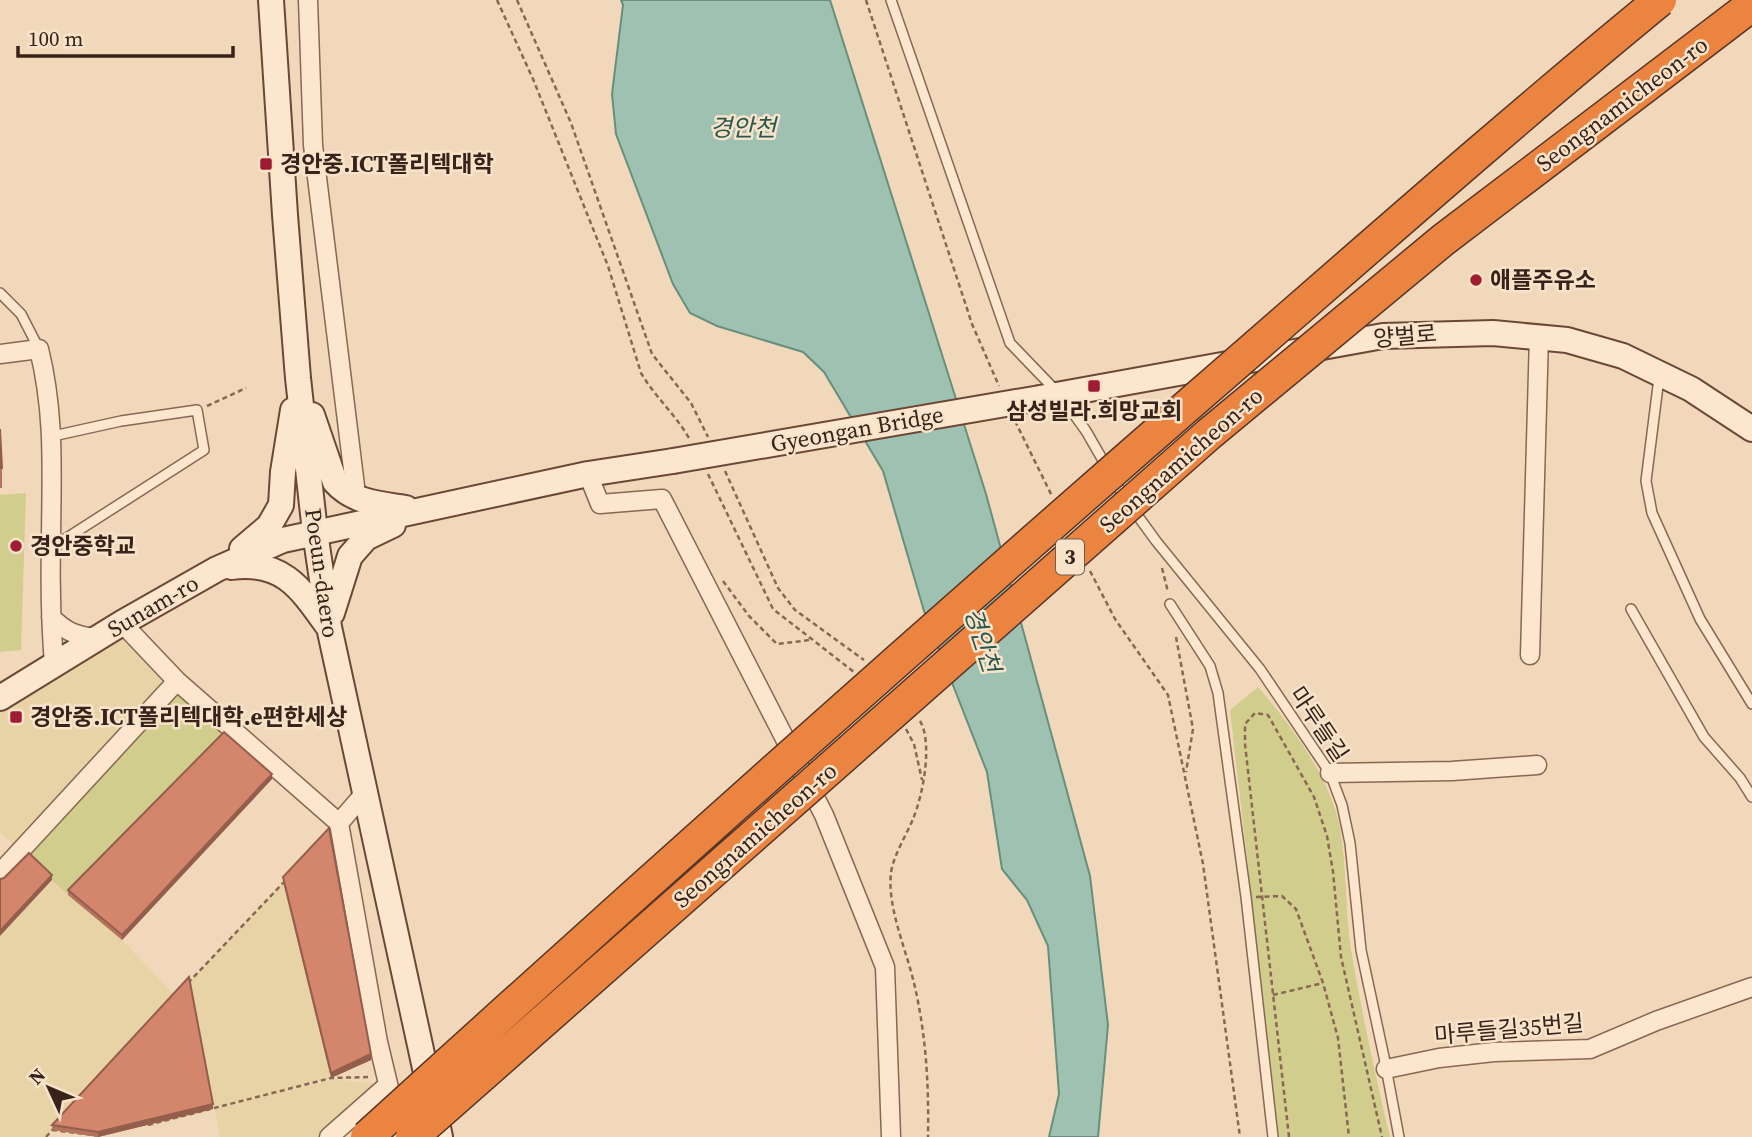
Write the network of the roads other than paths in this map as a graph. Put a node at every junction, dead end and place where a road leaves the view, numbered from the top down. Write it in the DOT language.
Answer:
graph roads {
  1 [pos="271,0"];
  2 [pos="308,0"];
  3 [pos="891,0"];
  4 [pos="1660,0"];
  5 [pos="1752,5"];
  6 [pos="0,293"];
  7 [pos="1539,336"];
  8 [pos="39,349"];
  9 [pos="0,354"];
  10 [pos="1660,373"];
  11 [pos="298,378"];
  12 [pos="1050,396"];
  13 [pos="1752,429"];
  14 [pos="52,436"];
  15 [pos="588,474"];
  16 [pos="350,495"];
  17 [pos="424,511"];
  18 [pos="315,532"];
  19 [pos="51,548"];
  20 [pos="216,569"];
  21 [pos="1170,604"];
  22 [pos="1631,609"];
  23 [pos="51,617"];
  24 [pos="122,623"];
  25 [pos="329,627"];
  26 [pos="97,638"];
  27 [pos="1530,655"];
  28 [pos="54,665"];
  29 [pos="177,681"];
  30 [pos="7,691"];
  31 [pos="1752,704"];
  32 [pos="1537,765"];
  33 [pos="1330,773"];
  34 [pos="365,793"];
  35 [pos="1752,797"];
  36 [pos="339,823"];
  37 [pos="0,873"];
  38 [pos="1752,987"];
  39 [pos="1386,1069"];
  40 [pos="388,1085"];
  41 [pos="329,1137"];
  42 [pos="368,1137"];
  43 [pos="400,1137"];
  44 [pos="412,1137"];
  45 [pos="440,1137"];
  46 [pos="891,1137"];
  47 [pos="1273,1137"];
  48 [pos="1399,1137"];
  1 -- 11 [label="street, Poeun-daero"];
  2 -- 16 [label="street"];
  3 -- 12 [label="lane, 마루들길"];
  4 -- 42 [label="highway, Seongnamicheon-ro / 3, bridge"];
  5 -- 44 [label="highway, Seongnamicheon-ro / 3, bridge"];
  6 -- 8 [label="lane"];
  7 -- 10 [label="street, 양벌로"];
  7 -- 12 [label="street, 양벌로"];
  7 -- 27 [label="street"];
  8 -- 9 [label="street"];
  8 -- 14 [label="street"];
  10 -- 13 [label="street, 양벌로"];
  10 -- 31 [label="lane"];
  11 -- 16 [label="street"];
  11 -- 18 [label="street, Poeun-daero"];
  11 -- 20 [label="street"];
  12 -- 15 [label="street, Gyeongan Bridge, bridge"];
  12 -- 33 [label="lane, 마루들길"];
  14 -- 19 [label="street"];
  14 -- 19 [label="lane"];
  15 -- 17 [label="street, Gyeongan Bridge"];
  15 -- 46 [label="street"];
  16 -- 17 [label="street"];
  17 -- 18 [label="street, Sunam-ro"];
  17 -- 25 [label="street"];
  18 -- 20 [label="street, Sunam-ro"];
  18 -- 25 [label="street, Poeun-daero"];
  19 -- 23 [label="street"];
  20 -- 24 [label="street, Sunam-ro"];
  20 -- 25 [label="street"];
  21 -- 47 [label="lane"];
  22 -- 35 [label="lane"];
  23 -- 26 [label="street"];
  23 -- 28 [label="street"];
  24 -- 26 [label="street, Sunam-ro"];
  24 -- 29 [label="street"];
  25 -- 34 [label="street, Poeun-daero"];
  26 -- 28 [label="street, Sunam-ro"];
  28 -- 30 [label="street, Sunam-ro"];
  29 -- 36 [label="street"];
  29 -- 37 [label="street"];
  32 -- 33 [label="street"];
  33 -- 39 [label="lane, 마루들길"];
  34 -- 36 [label="street"];
  34 -- 45 [label="street, Poeun-daero"];
  36 -- 40 [label="street"];
  38 -- 39 [label="street, 마루들길35번길"];
  39 -- 48 [label="lane, 마루들길"];
  40 -- 41 [label="street"];
  40 -- 43 [label="street"];
}
